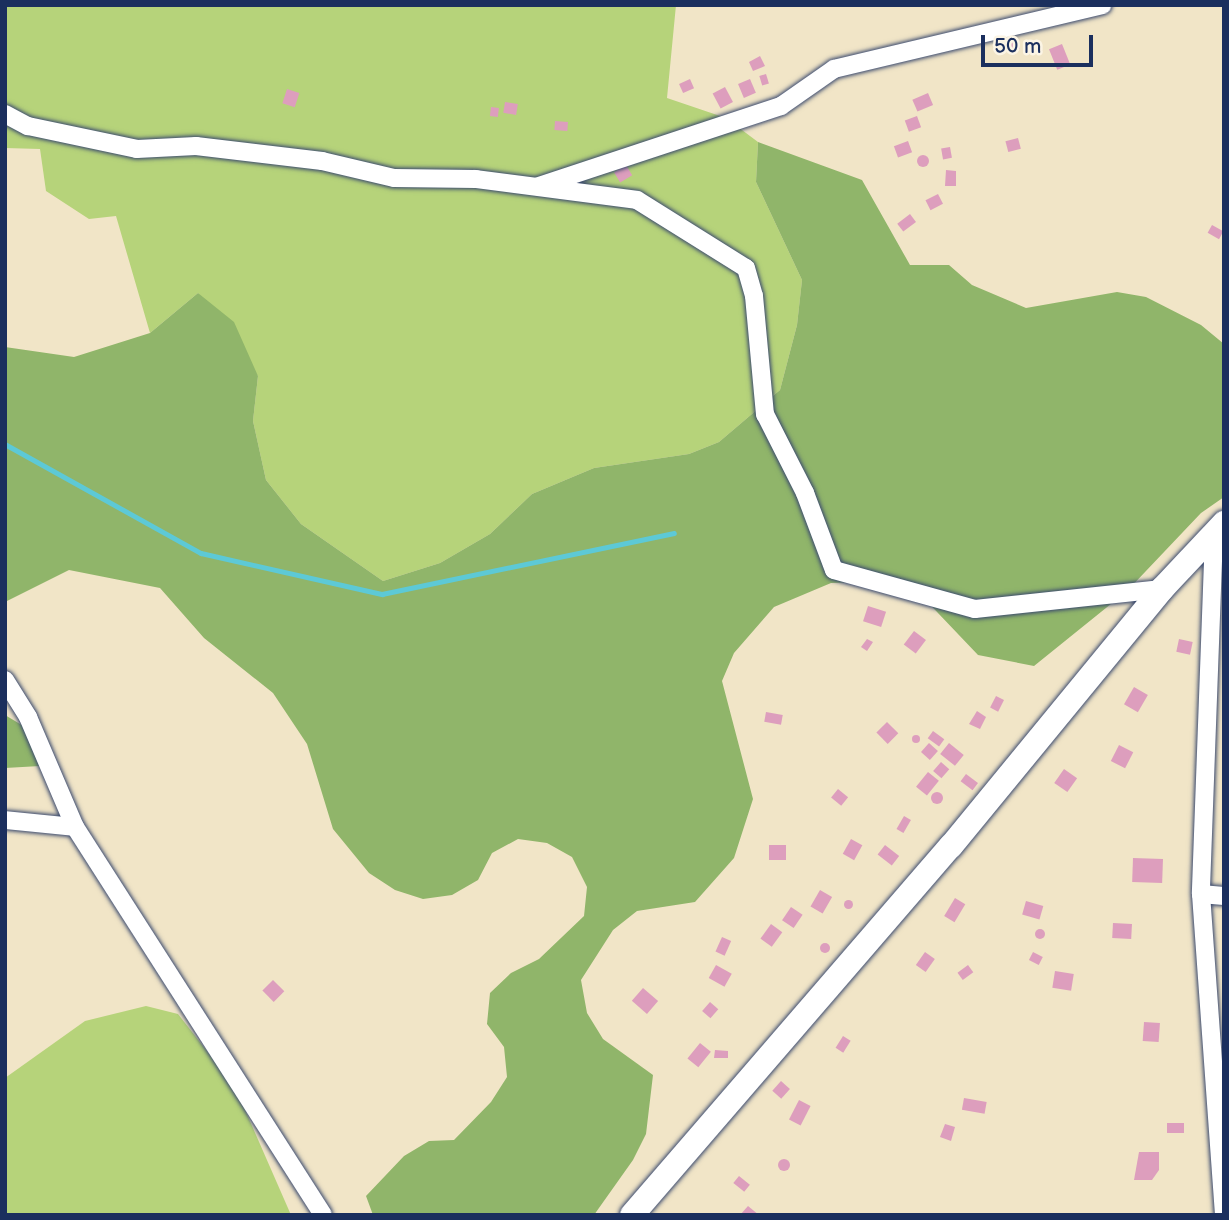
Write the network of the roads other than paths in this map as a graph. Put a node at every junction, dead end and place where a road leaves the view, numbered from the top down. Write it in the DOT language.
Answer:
graph roads {
  1 [pos="1102,5"];
  2 [pos="5,114"];
  3 [pos="535,187"];
  4 [pos="1219,528"];
  5 [pos="1162,589"];
  6 [pos="5,680"];
  7 [pos="5,820"];
  8 [pos="75,827"];
  9 [pos="1201,894"];
  10 [pos="1224,896"];
  11 [pos="323,1215"];
  12 [pos="632,1215"];
  13 [pos="1224,1215"];
  1 -- 3 [label="street"];
  2 -- 3 [label="street"];
  3 -- 5 [label="street"];
  4 -- 5 [label="street"];
  4 -- 9 [label="street"];
  5 -- 12 [label="street"];
  6 -- 8 [label="street"];
  7 -- 8 [label="street"];
  8 -- 11 [label="street"];
  9 -- 10 [label="street"];
  9 -- 13 [label="street"];
}
